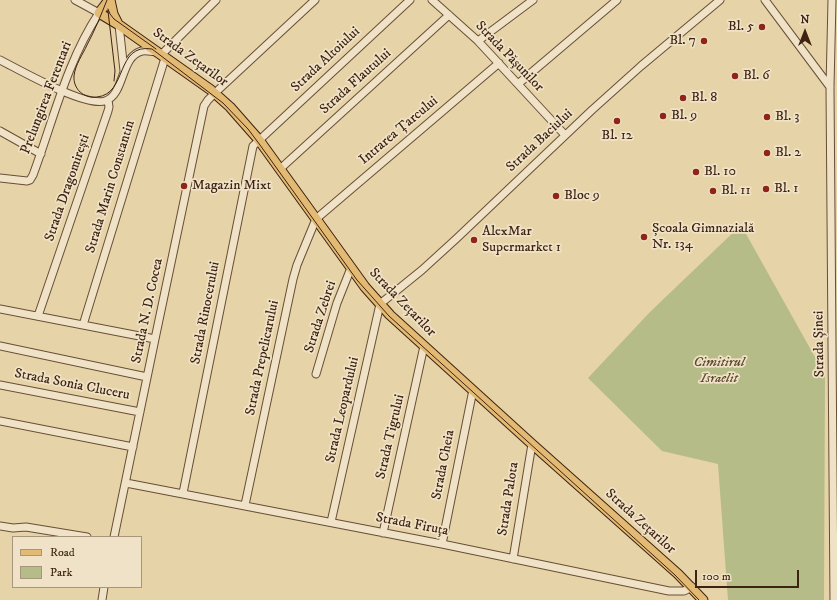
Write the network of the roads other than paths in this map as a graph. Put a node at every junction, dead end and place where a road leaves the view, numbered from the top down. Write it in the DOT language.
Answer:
graph roads {
  1 [pos="75,0"];
  2 [pos="109,0"];
  3 [pos="216,0"];
  4 [pos="315,0"];
  5 [pos="410,0"];
  6 [pos="432,0"];
  7 [pos="533,0"];
  8 [pos="617,0"];
  9 [pos="720,0"];
  10 [pos="765,0"];
  11 [pos="832,0"];
  12 [pos="99,13"];
  13 [pos="449,15"];
  14 [pos="119,25"];
  15 [pos="478,41"];
  16 [pos="162,55"];
  17 [pos="0,60"];
  18 [pos="499,64"];
  19 [pos="124,71"];
  20 [pos="518,84"];
  21 [pos="830,87"];
  22 [pos="62,91"];
  23 [pos="215,93"];
  24 [pos="108,100"];
  25 [pos="0,131"];
  26 [pos="564,135"];
  27 [pos="259,140"];
  28 [pos="41,154"];
  29 [pos="280,169"];
  30 [pos="0,178"];
  31 [pos="316,219"];
  32 [pos="351,268"];
  33 [pos="380,304"];
  34 [pos="0,308"];
  35 [pos="38,316"];
  36 [pos="83,325"];
  37 [pos="155,339"];
  38 [pos="0,346"];
  39 [pos="424,346"];
  40 [pos="316,374"];
  41 [pos="147,377"];
  42 [pos="0,385"];
  43 [pos="473,390"];
  44 [pos="140,412"];
  45 [pos="0,421"];
  46 [pos="532,444"];
  47 [pos="133,447"];
  48 [pos="126,483"];
  49 [pos="183,493"];
  50 [pos="244,505"];
  51 [pos="331,522"];
  52 [pos="0,526"];
  53 [pos="383,533"];
  54 [pos="81,536"];
  55 [pos="114,536"];
  56 [pos="442,544"];
  57 [pos="512,559"];
  58 [pos="692,587"];
  59 [pos="104,588"];
  60 [pos="102,600"];
  61 [pos="703,600"];
  62 [pos="834,600"];
  1 -- 12 [label="street"];
  2 -- 12 [label="main road, Prelungirea Ferentari"];
  2 -- 14 [label="main road, Prelungirea Ferentari"];
  3 -- 16 [label="street, Strada Marin Constantin"];
  4 -- 23 [label="street, Strada N. D. Cocea"];
  5 -- 27 [label="street, Strada Altoiului"];
  6 -- 13 [label="street, Strada Pășunilor"];
  7 -- 15 [label="street"];
  8 -- 20 [label="street"];
  9 -- 26 [label="street, Strada Baciului"];
  10 -- 21 [label="street"];
  11 -- 21 [label="street, Strada Șinei"];
  12 -- 14 [label="main road, Strada Zețarilor"];
  12 -- 22 [label="street, Prelungirea Ferentari"];
  13 -- 15 [label="street, Strada Pășunilor"];
  13 -- 29 [label="street, Strada Flautului"];
  14 -- 16 [label="main road, Strada Zețarilor"];
  14 -- 19 [label="street, Strada Dragomirești"];
  15 -- 18 [label="street, Strada Pășunilor"];
  16 -- 19 [label="street, Strada Dragomirești"];
  16 -- 23 [label="main road, Strada Zețarilor"];
  16 -- 36 [label="street, Strada Marin Constantin"];
  17 -- 22 [label="street"];
  18 -- 20 [label="street, Strada Pășunilor"];
  18 -- 31 [label="street, Intrarea Țarcului"];
  19 -- 24 [label="street, Strada Dragomirești"];
  20 -- 26 [label="street, Strada Pășunilor"];
  21 -- 62 [label="street, Strada Șinei"];
  22 -- 24 [label="street"];
  22 -- 28 [label="street, Prelungirea Ferentari"];
  23 -- 27 [label="main road, Strada Zețarilor"];
  23 -- 37 [label="street, Strada N. D. Cocea"];
  24 -- 35 [label="street, Strada Dragomirești"];
  25 -- 28 [label="street"];
  26 -- 33 [label="street, Strada Baciului"];
  27 -- 29 [label="main road, Strada Zețarilor"];
  27 -- 49 [label="street, Strada Rinocerului"];
  28 -- 30 [label="street, Prelungirea Ferentari"];
  29 -- 31 [label="main road, Strada Zețarilor"];
  31 -- 32 [label="main road, Strada Zețarilor"];
  31 -- 50 [label="street, Strada Prepelicarului"];
  32 -- 33 [label="main road, Strada Zețarilor"];
  32 -- 40 [label="street, Strada Zebrei"];
  33 -- 39 [label="main road, Strada Zețarilor"];
  33 -- 51 [label="street, Strada Leopardului"];
  34 -- 35 [label="street"];
  35 -- 36 [label="street"];
  36 -- 37 [label="street"];
  37 -- 41 [label="street, Strada N. D. Cocea"];
  38 -- 41 [label="street"];
  39 -- 43 [label="main road, Strada Zețarilor"];
  39 -- 53 [label="street, Strada Tigrului"];
  41 -- 44 [label="street, Strada N. D. Cocea"];
  42 -- 44 [label="street, Strada Sonia Cluceru"];
  43 -- 46 [label="main road, Strada Zețarilor"];
  43 -- 56 [label="street, Strada Cheia"];
  44 -- 47 [label="street, Strada N. D. Cocea"];
  45 -- 47 [label="street"];
  46 -- 57 [label="street, Strada Palota"];
  46 -- 58 [label="main road, Strada Zețarilor"];
  47 -- 48 [label="street, Strada N. D. Cocea"];
  48 -- 49 [label="street, Strada Firuța"];
  48 -- 55 [label="street, Strada N. D. Cocea"];
  49 -- 50 [label="street, Strada Firuța"];
  50 -- 51 [label="street, Strada Firuța"];
  51 -- 53 [label="street, Strada Firuța"];
  52 -- 54 [label="street"];
  53 -- 56 [label="street, Strada Firuța"];
  56 -- 57 [label="street, Strada Firuța"];
  57 -- 58 [label="street, Strada Firuța"];
  58 -- 61 [label="main road, Strada Zețarilor"];
  59 -- 60 [label="street"];
}
